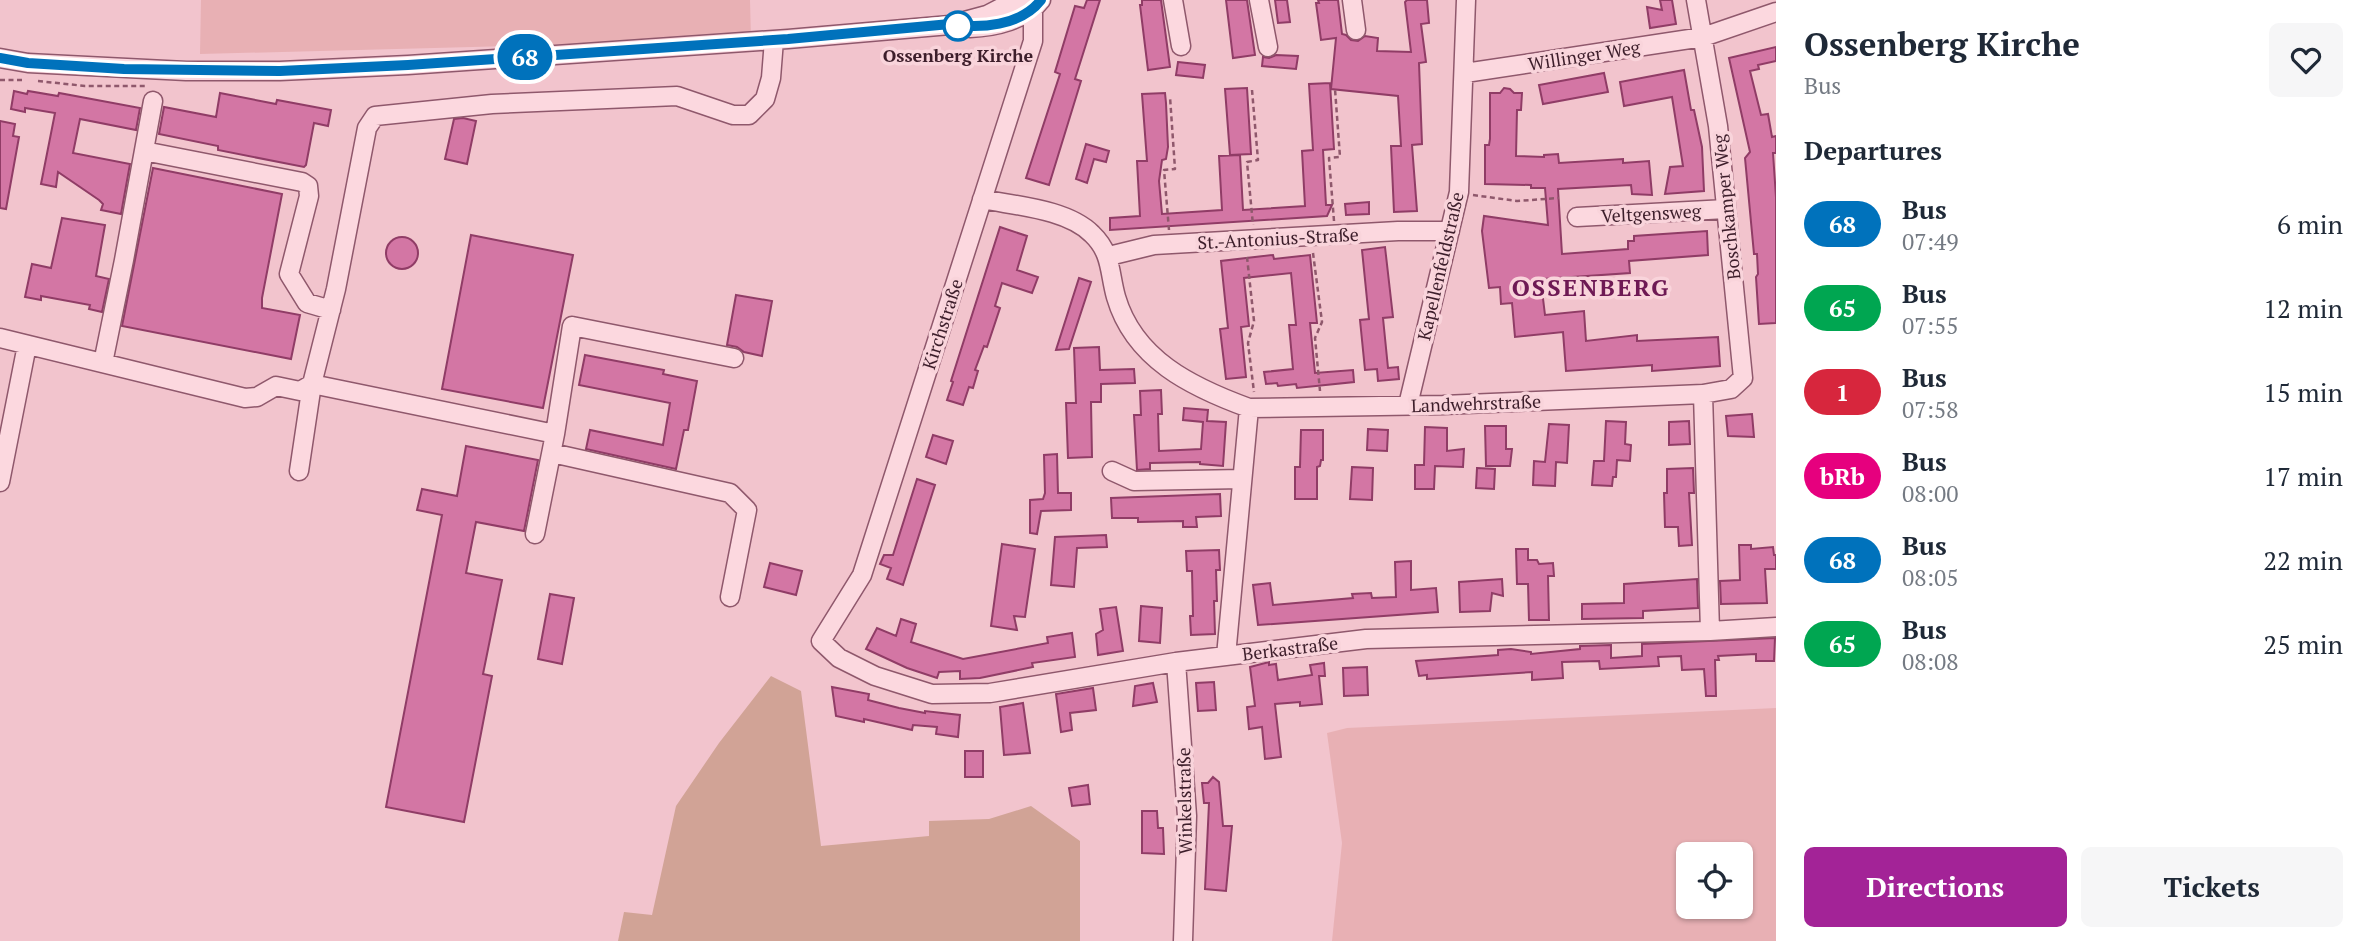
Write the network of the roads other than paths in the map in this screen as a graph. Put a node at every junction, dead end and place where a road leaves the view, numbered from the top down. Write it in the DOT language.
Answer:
graph roads {
  1 [pos="1016,0"];
  2 [pos="1173,0"];
  3 [pos="1259,0"];
  4 [pos="1352,0"];
  5 [pos="1466,0"];
  6 [pos="1696,0"];
  7 [pos="1033,3"];
  8 [pos="1776,12"];
  9 [pos="950,24"];
  10 [pos="1356,30"];
  11 [pos="1703,37"];
  12 [pos="775,40"];
  13 [pos="1181,46"];
  14 [pos="1268,47"];
  15 [pos="0,58"];
  16 [pos="1465,73"];
  17 [pos="153,101"];
  18 [pos="144,151"];
  19 [pos="982,199"];
  20 [pos="1726,209"];
  21 [pos="1577,217"];
  22 [pos="1450,231"];
  23 [pos="1109,256"];
  24 [pos="331,310"];
  25 [pos="0,338"];
  26 [pos="27,345"];
  27 [pos="734,358"];
  28 [pos="103,363"];
  29 [pos="1743,378"];
  30 [pos="312,384"];
  31 [pos="1703,394"];
  32 [pos="1408,405"];
  33 [pos="1252,408"];
  34 [pos="555,434"];
  35 [pos="552,453"];
  36 [pos="299,471"];
  37 [pos="1112,471"];
  38 [pos="1242,479"];
  39 [pos="0,482"];
  40 [pos="535,534"];
  41 [pos="730,597"];
  42 [pos="1776,627"];
  43 [pos="1710,631"];
  44 [pos="821,641"];
  45 [pos="1226,656"];
  46 [pos="1176,662"];
  47 [pos="1183,941"];
  1 -- 9 [label="street"];
  2 -- 13 [label="street"];
  3 -- 14 [label="street"];
  4 -- 10 [label="street"];
  5 -- 16 [label="street, Kapellenfeldstraße"];
  6 -- 11 [label="street"];
  7 -- 9 [label="street"];
  7 -- 19 [label="street, Kirchstraße"];
  8 -- 11 [label="street, Willinger Weg"];
  9 -- 12 [label="street"];
  11 -- 16 [label="street, Willinger Weg"];
  11 -- 20 [label="street, Boschkamper Weg"];
  12 -- 15 [label="street"];
  12 -- 24 [label="street"];
  16 -- 22 [label="street, Kapellenfeldstraße"];
  17 -- 18 [label="street"];
  18 -- 24 [label="street"];
  18 -- 28 [label="street"];
  19 -- 23 [label="street"];
  19 -- 44 [label="street, Kirchstraße"];
  20 -- 21 [label="street, Veltgensweg"];
  20 -- 29 [label="street, Boschkamper Weg"];
  22 -- 23 [label="street, St.-Antonius-Straße"];
  22 -- 32 [label="street, Kapellenfeldstraße"];
  23 -- 33 [label="street, Landwehrstraße"];
  24 -- 30 [label="street"];
  25 -- 26 [label="street"];
  26 -- 28 [label="street"];
  26 -- 39 [label="street"];
  27 -- 34 [label="street"];
  28 -- 30 [label="street"];
  29 -- 31 [label="street, Landwehrstraße"];
  30 -- 34 [label="street"];
  30 -- 36 [label="street"];
  31 -- 32 [label="street, Landwehrstraße"];
  31 -- 43 [label="street"];
  32 -- 33 [label="street, Landwehrstraße"];
  33 -- 38 [label="street"];
  34 -- 35 [label="street"];
  35 -- 40 [label="street"];
  35 -- 41 [label="street"];
  37 -- 38 [label="street"];
  38 -- 45 [label="street"];
  42 -- 43 [label="street, Berkastraße"];
  43 -- 45 [label="street, Berkastraße"];
  44 -- 46 [label="street, Berkastraße"];
  45 -- 46 [label="street, Berkastraße"];
  46 -- 47 [label="street, Winkelstraße"];
}
